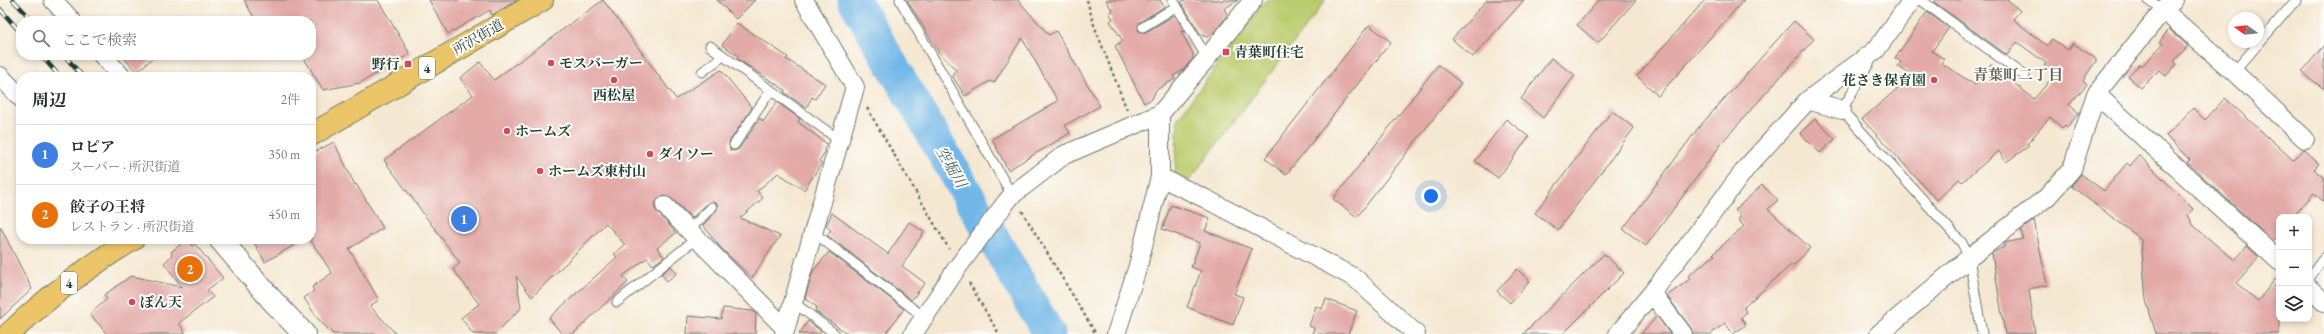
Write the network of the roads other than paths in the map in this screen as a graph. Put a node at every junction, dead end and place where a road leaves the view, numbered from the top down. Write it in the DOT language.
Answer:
graph roads {
  1 [pos="54,0"];
  2 [pos="542,0"];
  3 [pos="804,0"];
  4 [pos="900,0"];
  5 [pos="1252,0"];
  6 [pos="1912,0"];
  7 [pos="1921,0"];
  8 [pos="2296,0"];
  9 [pos="1175,3"];
  10 [pos="2162,4"];
  11 [pos="68,16"];
  12 [pos="1143,27"];
  13 [pos="710,46"];
  14 [pos="1876,50"];
  15 [pos="723,56"];
  16 [pos="1207,58"];
  17 [pos="107,60"];
  18 [pos="117,72"];
  19 [pos="702,72"];
  20 [pos="2234,72"];
  21 [pos="0,76"];
  22 [pos="2025,76"];
  23 [pos="771,90"];
  24 [pos="16,93"];
  25 [pos="2096,94"];
  26 [pos="1808,100"];
  27 [pos="1842,110"];
  28 [pos="1160,114"];
  29 [pos="316,132"];
  30 [pos="2305,139"];
  31 [pos="839,140"];
  32 [pos="734,145"];
  33 [pos="1160,177"];
  34 [pos="1008,200"];
  35 [pos="665,206"];
  36 [pos="712,207"];
  37 [pos="813,232"];
  38 [pos="692,235"];
  39 [pos="126,244"];
  40 [pos="224,244"];
  41 [pos="1970,258"];
  42 [pos="2276,258"];
  43 [pos="2324,258"];
  44 [pos="2312,274"];
  45 [pos="2312,291"];
  46 [pos="1652,293"];
  47 [pos="792,301"];
  48 [pos="617,302"];
  49 [pos="2324,302"];
  50 [pos="924,317"];
  51 [pos="784,331"];
  52 [pos="15,332"];
  53 [pos="304,334"];
  54 [pos="835,334"];
  55 [pos="913,334"];
  56 [pos="1116,334"];
  57 [pos="1416,334"];
  58 [pos="1618,334"];
  59 [pos="1683,334"];
  60 [pos="1879,334"];
  61 [pos="1982,334"];
  1 -- 11 [label="street"];
  2 -- 29 [label="main road, 所沢街道 / 4"];
  3 -- 31 [label="street"];
  4 -- 34 [label="lane"];
  5 -- 16 [label="street"];
  6 -- 14 [label="street"];
  7 -- 22 [label="lane"];
  8 -- 20 [label="lane"];
  9 -- 12 [label="lane"];
  9 -- 16 [label="lane"];
  10 -- 20 [label="street"];
  10 -- 25 [label="street"];
  13 -- 15 [label="lane"];
  14 -- 26 [label="street"];
  14 -- 27 [label="lane"];
  15 -- 19 [label="lane"];
  15 -- 23 [label="lane"];
  16 -- 28 [label="street"];
  17 -- 18 [label="street"];
  20 -- 30 [label="street"];
  21 -- 24 [label="street"];
  23 -- 31 [label="lane"];
  23 -- 32 [label="lane"];
  25 -- 41 [label="street"];
  25 -- 42 [label="street"];
  26 -- 27 [label="street"];
  26 -- 46 [label="street"];
  27 -- 41 [label="lane"];
  28 -- 33 [label="street"];
  28 -- 34 [label="street"];
  31 -- 37 [label="street"];
  33 -- 56 [label="street"];
  33 -- 57 [label="street"];
  34 -- 50 [label="street, bridge"];
  35 -- 38 [label="street"];
  36 -- 38 [label="lane"];
  37 -- 47 [label="street"];
  37 -- 50 [label="lane"];
  38 -- 48 [label="lane"];
  38 -- 51 [label="street"];
  39 -- 52 [label="main road, 4"];
  40 -- 53 [label="street"];
  41 -- 60 [label="street"];
  41 -- 61 [label="lane"];
  43 -- 44 [label="lane"];
  45 -- 49 [label="street"];
  46 -- 58 [label="street"];
  46 -- 59 [label="street"];
  47 -- 51 [label="street"];
  47 -- 54 [label="lane"];
  50 -- 55 [label="street"];
}
